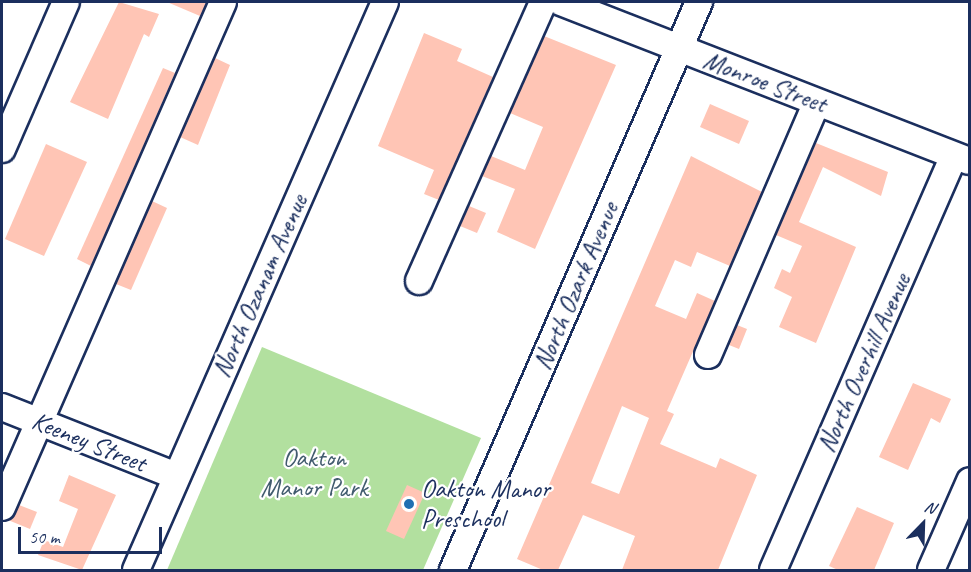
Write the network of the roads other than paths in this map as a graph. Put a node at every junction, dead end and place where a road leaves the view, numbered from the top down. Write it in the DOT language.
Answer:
graph roads {
  1 [pos="66,2"];
  2 [pos="223,2"];
  3 [pos="385,2"];
  4 [pos="543,2"];
  5 [pos="561,2"];
  6 [pos="699,2"];
  7 [pos="678,48"];
  8 [pos="817,102"];
  9 [pos="2,149"];
  10 [pos="962,159"];
  11 [pos="419,280"];
  12 [pos="708,355"];
  13 [pos="2,407"];
  14 [pos="39,422"];
  15 [pos="176,476"];
  16 [pos="969,481"];
  17 [pos="2,507"];
  18 [pos="136,570"];
  19 [pos="453,570"];
  20 [pos="773,570"];
  21 [pos="931,570"];
  1 -- 9 [label="street"];
  2 -- 14 [label="street"];
  3 -- 15 [label="street, North Ozanam Avenue"];
  4 -- 11 [label="street"];
  5 -- 7 [label="street, Monroe Street"];
  6 -- 7 [label="street, North Ozark Avenue"];
  7 -- 8 [label="street, Monroe Street"];
  7 -- 19 [label="street, North Ozark Avenue"];
  8 -- 10 [label="street, Monroe Street"];
  8 -- 12 [label="street"];
  10 -- 20 [label="street, North Overhill Avenue"];
  13 -- 14 [label="street, Keeney Street"];
  14 -- 15 [label="street, Keeney Street"];
  14 -- 17 [label="street"];
  15 -- 18 [label="street, North Ozanam Avenue"];
  16 -- 21 [label="street"];
}
